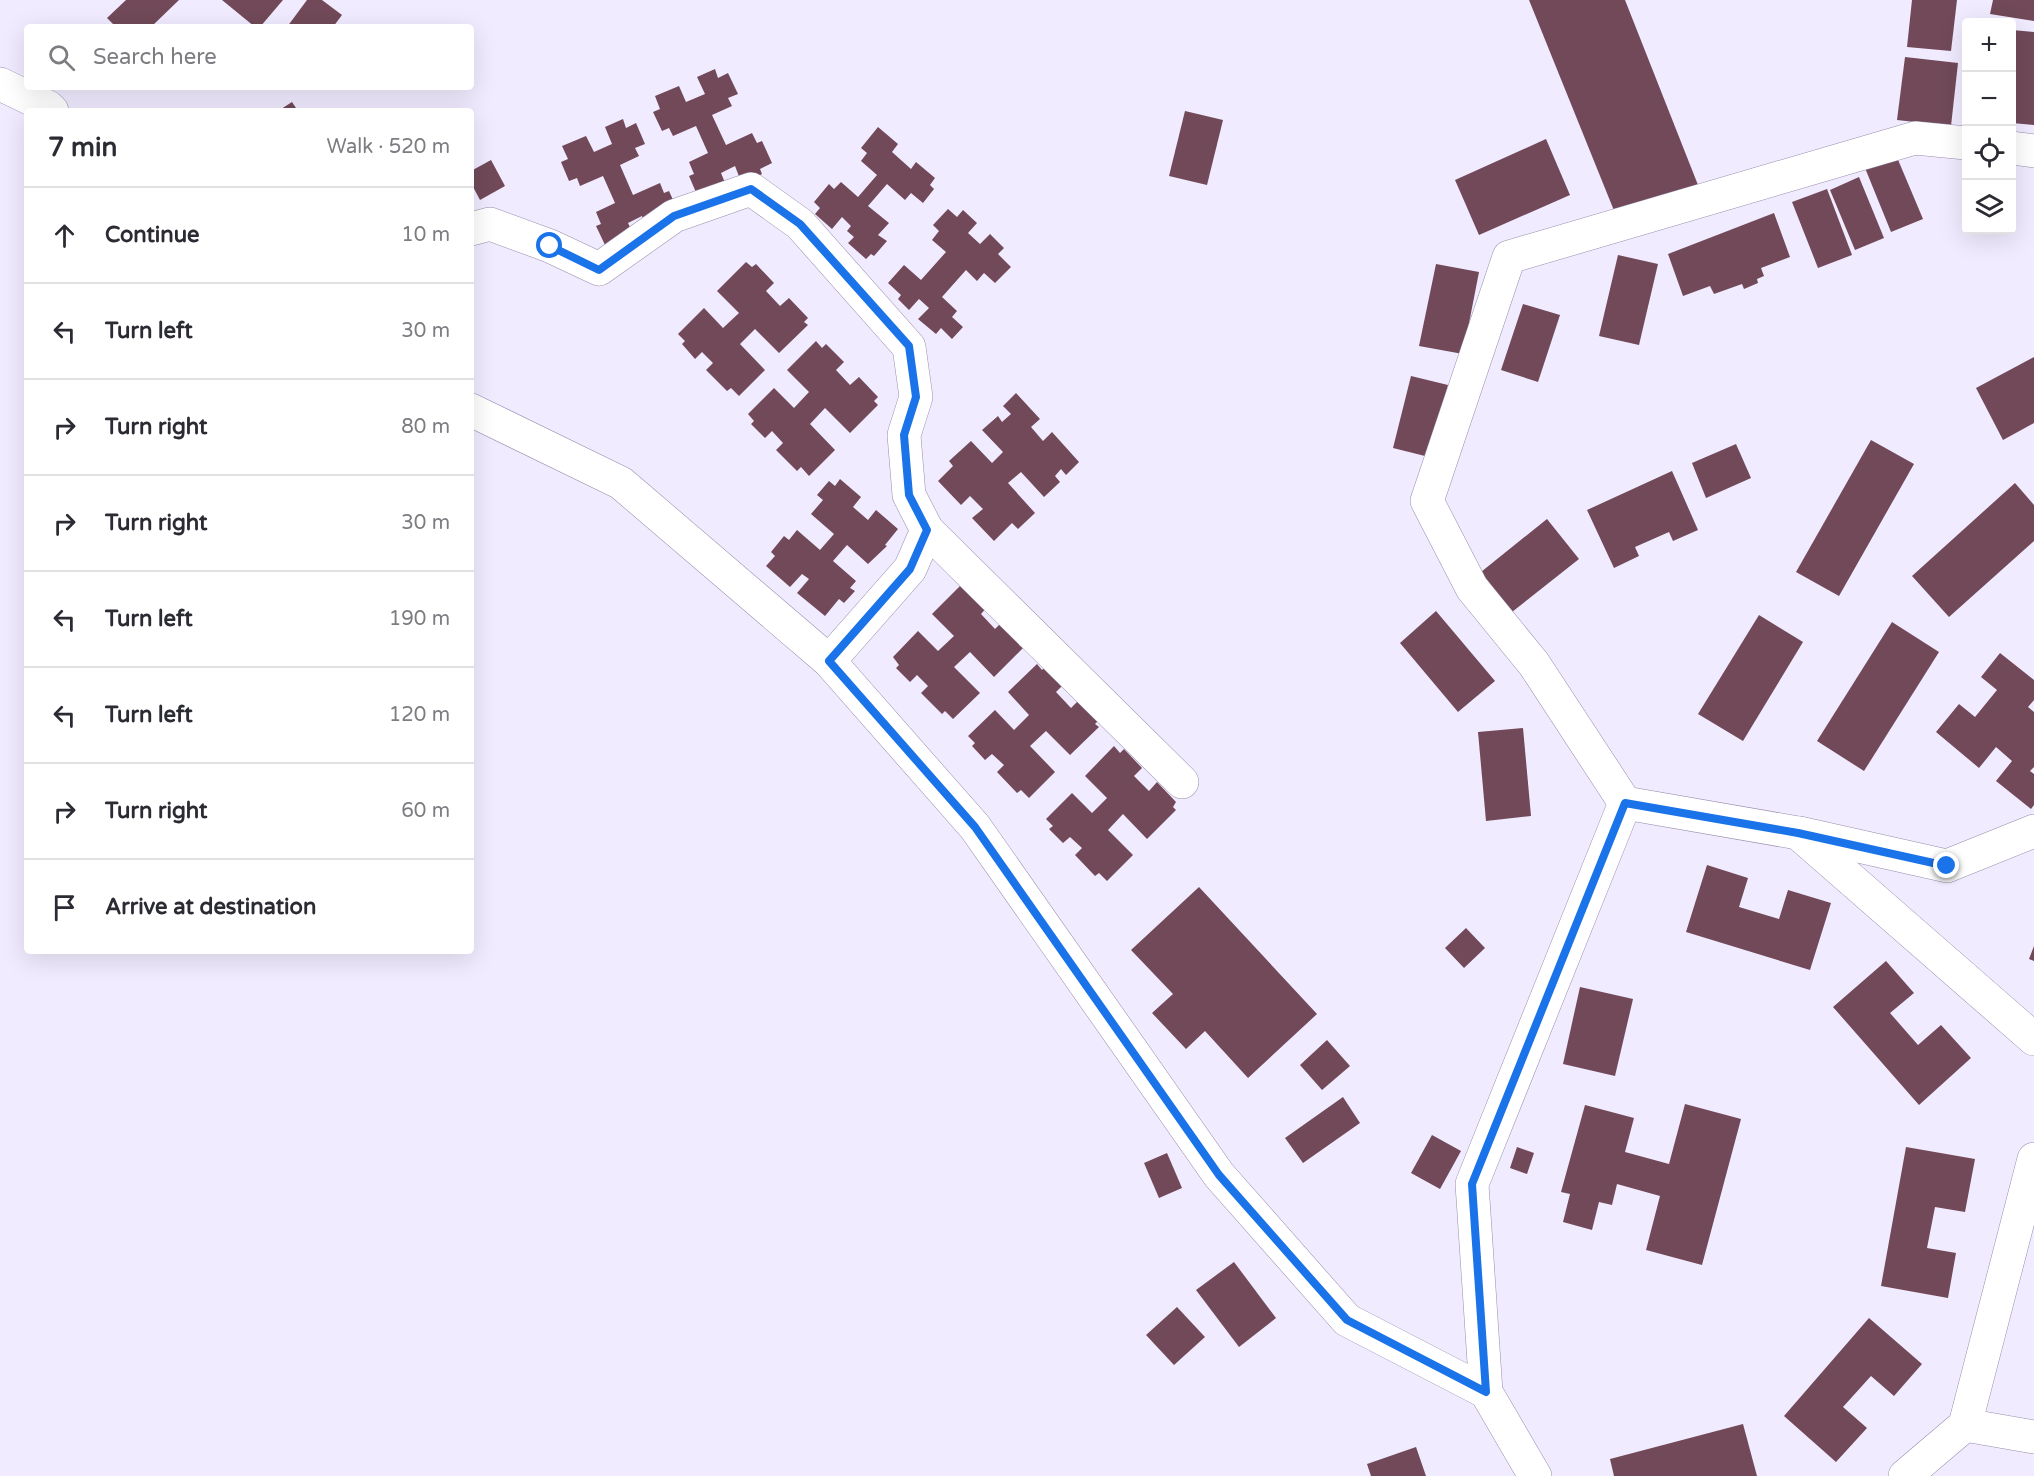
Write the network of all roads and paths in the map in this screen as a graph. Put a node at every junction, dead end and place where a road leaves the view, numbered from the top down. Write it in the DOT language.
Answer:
graph roads {
  1 [pos="0,84"];
  2 [pos="49,108"];
  3 [pos="1962,143"];
  4 [pos="2016,149"];
  5 [pos="2034,151"];
  6 [pos="474,227"];
  7 [pos="474,411"];
  8 [pos="927,530"];
  9 [pos="829,661"];
  10 [pos="1182,782"];
  11 [pos="1625,803"];
  12 [pos="2034,831"];
  13 [pos="1798,833"];
  14 [pos="2034,1039"];
  15 [pos="2034,1160"];
  16 [pos="1486,1392"];
  17 [pos="1965,1425"];
  18 [pos="2034,1437"];
  19 [pos="1535,1476"];
  20 [pos="1905,1476"];
  1 -- 2 [label="street"];
  3 -- 11 [label="street"];
  4 -- 5 [label="street"];
  6 -- 8 [label="street"];
  7 -- 9 [label="street"];
  8 -- 9 [label="street"];
  8 -- 10 [label="street"];
  9 -- 16 [label="street"];
  11 -- 13 [label="street"];
  11 -- 16 [label="street"];
  12 -- 13 [label="street"];
  13 -- 14 [label="street"];
  15 -- 17 [label="street"];
  16 -- 19 [label="street"];
  17 -- 18 [label="street"];
  17 -- 20 [label="street"];
}
